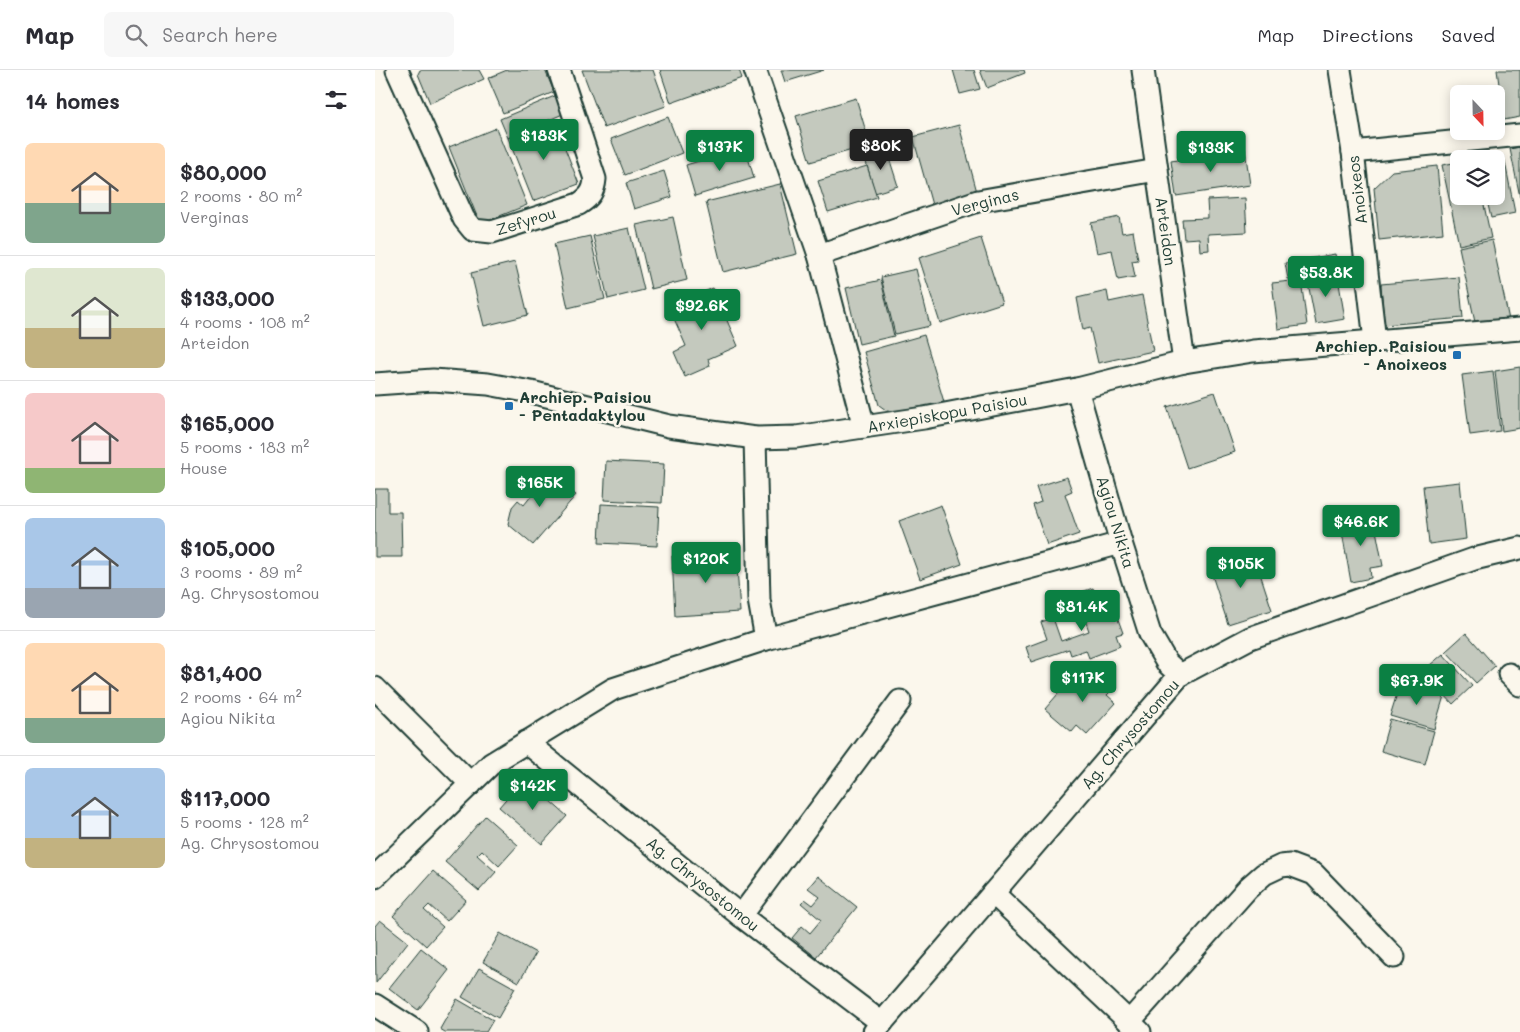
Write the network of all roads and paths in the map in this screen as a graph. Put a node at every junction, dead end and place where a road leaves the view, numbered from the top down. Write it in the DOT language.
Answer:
graph roads {
  1 [pos="397,70"];
  2 [pos="559,70"];
  3 [pos="755,70"];
  4 [pos="1143,70"];
  5 [pos="1340,70"];
  6 [pos="1520,135"];
  7 [pos="1353,152"];
  8 [pos="1157,170"];
  9 [pos="819,255"];
  10 [pos="1520,329"];
  11 [pos="1375,341"];
  12 [pos="1184,362"];
  13 [pos="375,384"];
  14 [pos="1077,390"];
  15 [pos="864,428"];
  16 [pos="755,438"];
  17 [pos="1121,543"];
  18 [pos="1520,548"];
  19 [pos="766,639"];
  20 [pos="1180,675"];
  21 [pos="375,688"];
  22 [pos="900,701"];
  23 [pos="526,742"];
  24 [pos="471,784"];
  25 [pos="375,877"];
  26 [pos="993,893"];
  27 [pos="741,916"];
  28 [pos="1394,957"];
  29 [pos="375,1005"];
  30 [pos="878,1027"];
  31 [pos="1135,1027"];
  32 [pos="417,1032"];
  1 -- 2 [label="street, Zefyrou"];
  3 -- 9 [label="street"];
  4 -- 8 [label="street, Arteidon"];
  5 -- 7 [label="street, Anoixeos"];
  6 -- 7 [label="street"];
  7 -- 11 [label="street, Anoixeos"];
  8 -- 9 [label="street, Verginas"];
  8 -- 12 [label="street, Arteidon"];
  9 -- 15 [label="street"];
  10 -- 11 [label="street, Arxiepiskopu Paisiou"];
  11 -- 12 [label="street, Arxiepiskopu Paisiou"];
  12 -- 14 [label="street, Arxiepiskopu Paisiou"];
  13 -- 16 [label="street, Arxiepiskopu Paisiou"];
  14 -- 15 [label="street, Arxiepiskopu Paisiou"];
  14 -- 17 [label="street, Agiou Nikita"];
  15 -- 16 [label="street, Arxiepiskopu Paisiou"];
  16 -- 19 [label="street"];
  17 -- 19 [label="street"];
  17 -- 20 [label="street, Agiou Nikita"];
  18 -- 20 [label="street, Ag. Chrysostomou"];
  19 -- 23 [label="street"];
  20 -- 26 [label="street, Ag. Chrysostomou"];
  21 -- 24 [label="street"];
  22 -- 27 [label="street"];
  23 -- 24 [label="street"];
  23 -- 27 [label="street, Ag. Chrysostomou"];
  24 -- 25 [label="street"];
  26 -- 30 [label="street, Ag. Chrysostomou"];
  26 -- 31 [label="street"];
  27 -- 30 [label="street, Ag. Chrysostomou"];
  28 -- 31 [label="street"];
  29 -- 32 [label="street"];
}
